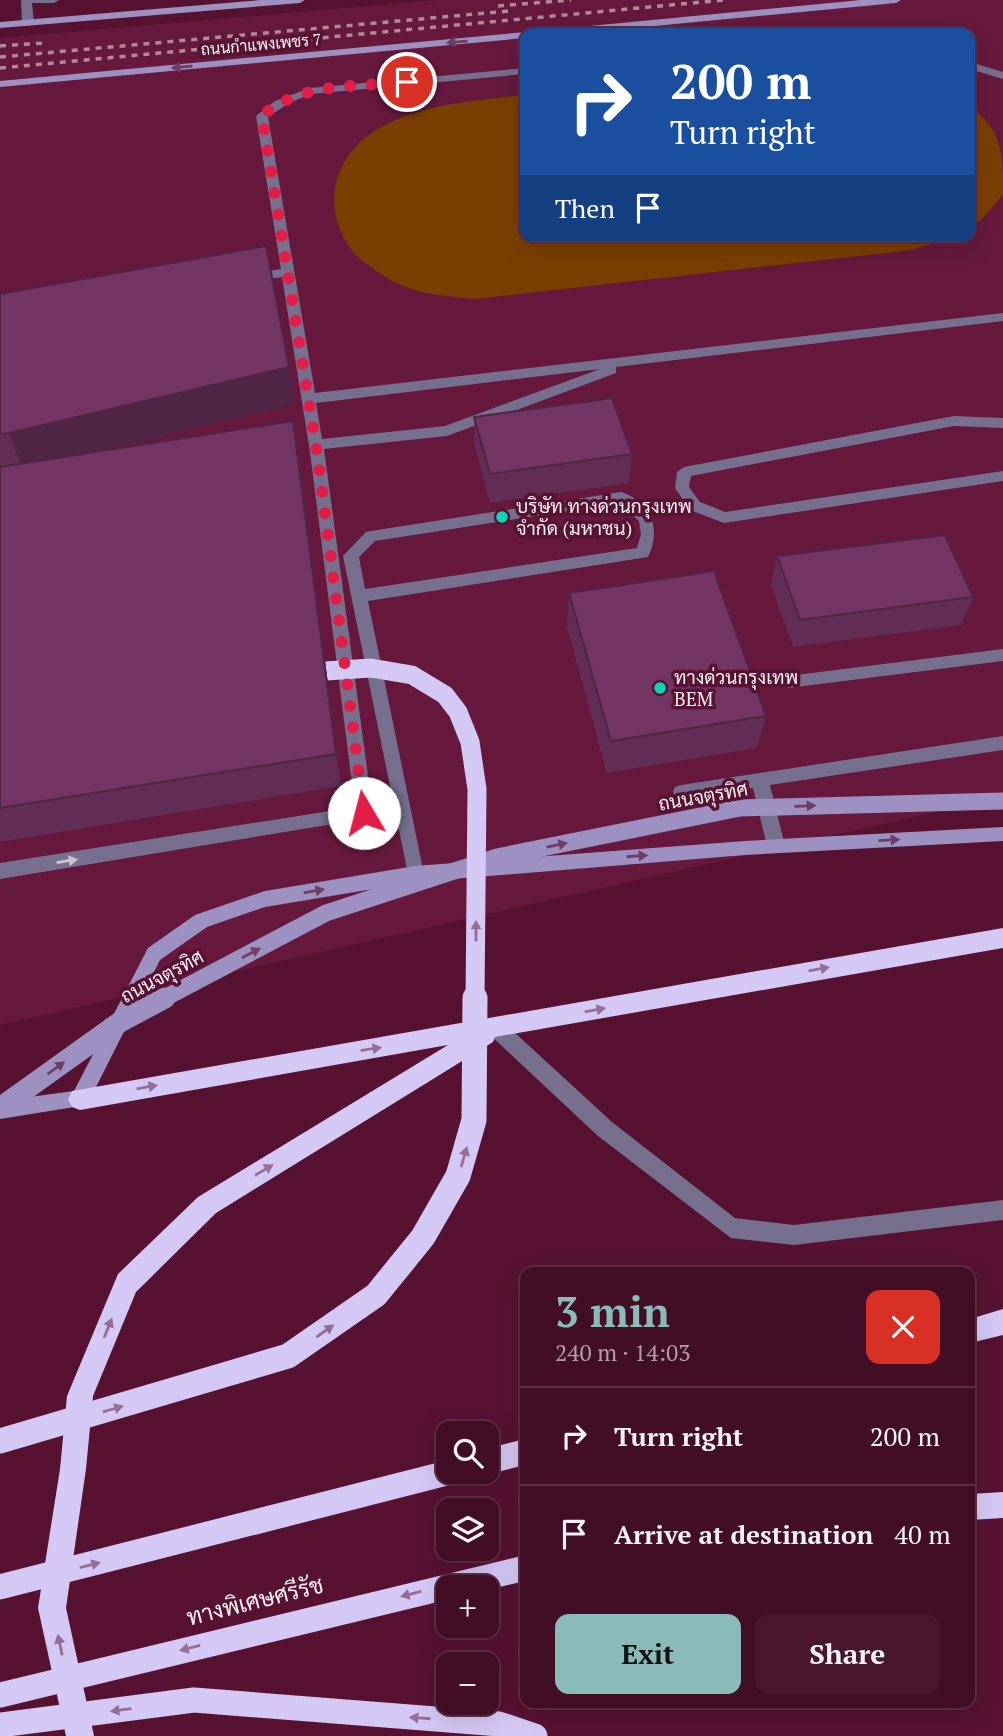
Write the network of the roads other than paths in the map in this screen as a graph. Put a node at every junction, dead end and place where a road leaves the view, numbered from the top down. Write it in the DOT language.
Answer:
graph roads {
  1 [pos="27,0"];
  2 [pos="54,0"];
  3 [pos="300,0"];
  4 [pos="896,0"];
  5 [pos="28,23"];
  6 [pos="0,25"];
  7 [pos="601,28"];
  8 [pos="520,36"];
  9 [pos="975,67"];
  10 [pos="520,71"];
  11 [pos="1003,76"];
  12 [pos="0,84"];
  13 [pos="288,272"];
  14 [pos="233,280"];
  15 [pos="1003,317"];
  16 [pos="637,360"];
  17 [pos="308,399"];
  18 [pos="1003,423"];
  19 [pos="316,445"];
  20 [pos="1003,476"];
  21 [pos="361,596"];
  22 [pos="1003,655"];
  23 [pos="326,671"];
  24 [pos="788,682"];
  25 [pos="1003,743"];
  26 [pos="760,780"];
  27 [pos="681,792"];
  28 [pos="1003,800"];
  29 [pos="1003,834"];
  30 [pos="776,846"];
  31 [pos="0,871"];
  32 [pos="415,873"];
  33 [pos="1003,938"];
  34 [pos="496,1028"];
  35 [pos="79,1099"];
  36 [pos="0,1109"];
  37 [pos="1003,1210"];
  38 [pos="1003,1322"];
  39 [pos="975,1330"];
  40 [pos="0,1441"];
  41 [pos="520,1453"];
  42 [pos="499,1459"];
  43 [pos="436,1476"];
  44 [pos="1003,1505"];
  45 [pos="975,1507"];
  46 [pos="520,1569"];
  47 [pos="0,1587"];
  48 [pos="0,1695"];
  49 [pos="0,1725"];
  50 [pos="80,1736"];
  51 [pos="535,1736"];
  1 -- 2 [label="lane"];
  1 -- 5 [label="lane"];
  3 -- 5 [label="main road"];
  4 -- 7 [label="main road"];
  5 -- 6 [label="main road"];
  8 -- 12 [label="main road, ถนนกำแพงเพชร 7, one-way"];
  9 -- 11 [label="lane"];
  10 -- 13 [label="lane"];
  13 -- 14 [label="lane"];
  13 -- 17 [label="lane"];
  15 -- 16 [label="lane"];
  16 -- 17 [label="lane"];
  16 -- 19 [label="lane"];
  17 -- 19 [label="lane"];
  18 -- 20 [label="lane"];
  31 -- 19 [label="lane, one-way"];
  21 -- 21 [label="lane"];
  21 -- 32 [label="lane"];
  22 -- 24 [label="lane"];
  40 -- 23 [label="highway, one-way, bridge"];
  25 -- 26 [label="lane"];
  26 -- 27 [label="lane"];
  26 -- 30 [label="lane"];
  36 -- 28 [label="main road, ถนนจตุรทิศ, one-way, bridge"];
  30 -- 29 [label="main road, ถนนจตุรทิศ, one-way"];
  32 -- 30 [label="main road, ถนนจตุรทิศ, one-way"];
  35 -- 32 [label="main road, ถนนจตุรทิศ, one-way"];
  34 -- 33 [label="highway, one-way"];
  35 -- 34 [label="highway, one-way"];
  34 -- 37 [label="lane"];
  50 -- 34 [label="highway, one-way"];
  35 -- 36 [label="main road"];
  38 -- 39 [label="highway"];
  41 -- 42 [label="highway"];
  47 -- 43 [label="highway, one-way, bridge"];
  44 -- 45 [label="highway"];
  46 -- 48 [label="highway, ทางพิเศษศรีรัช, one-way, bridge"];
  51 -- 49 [label="highway, one-way, bridge"];
}
